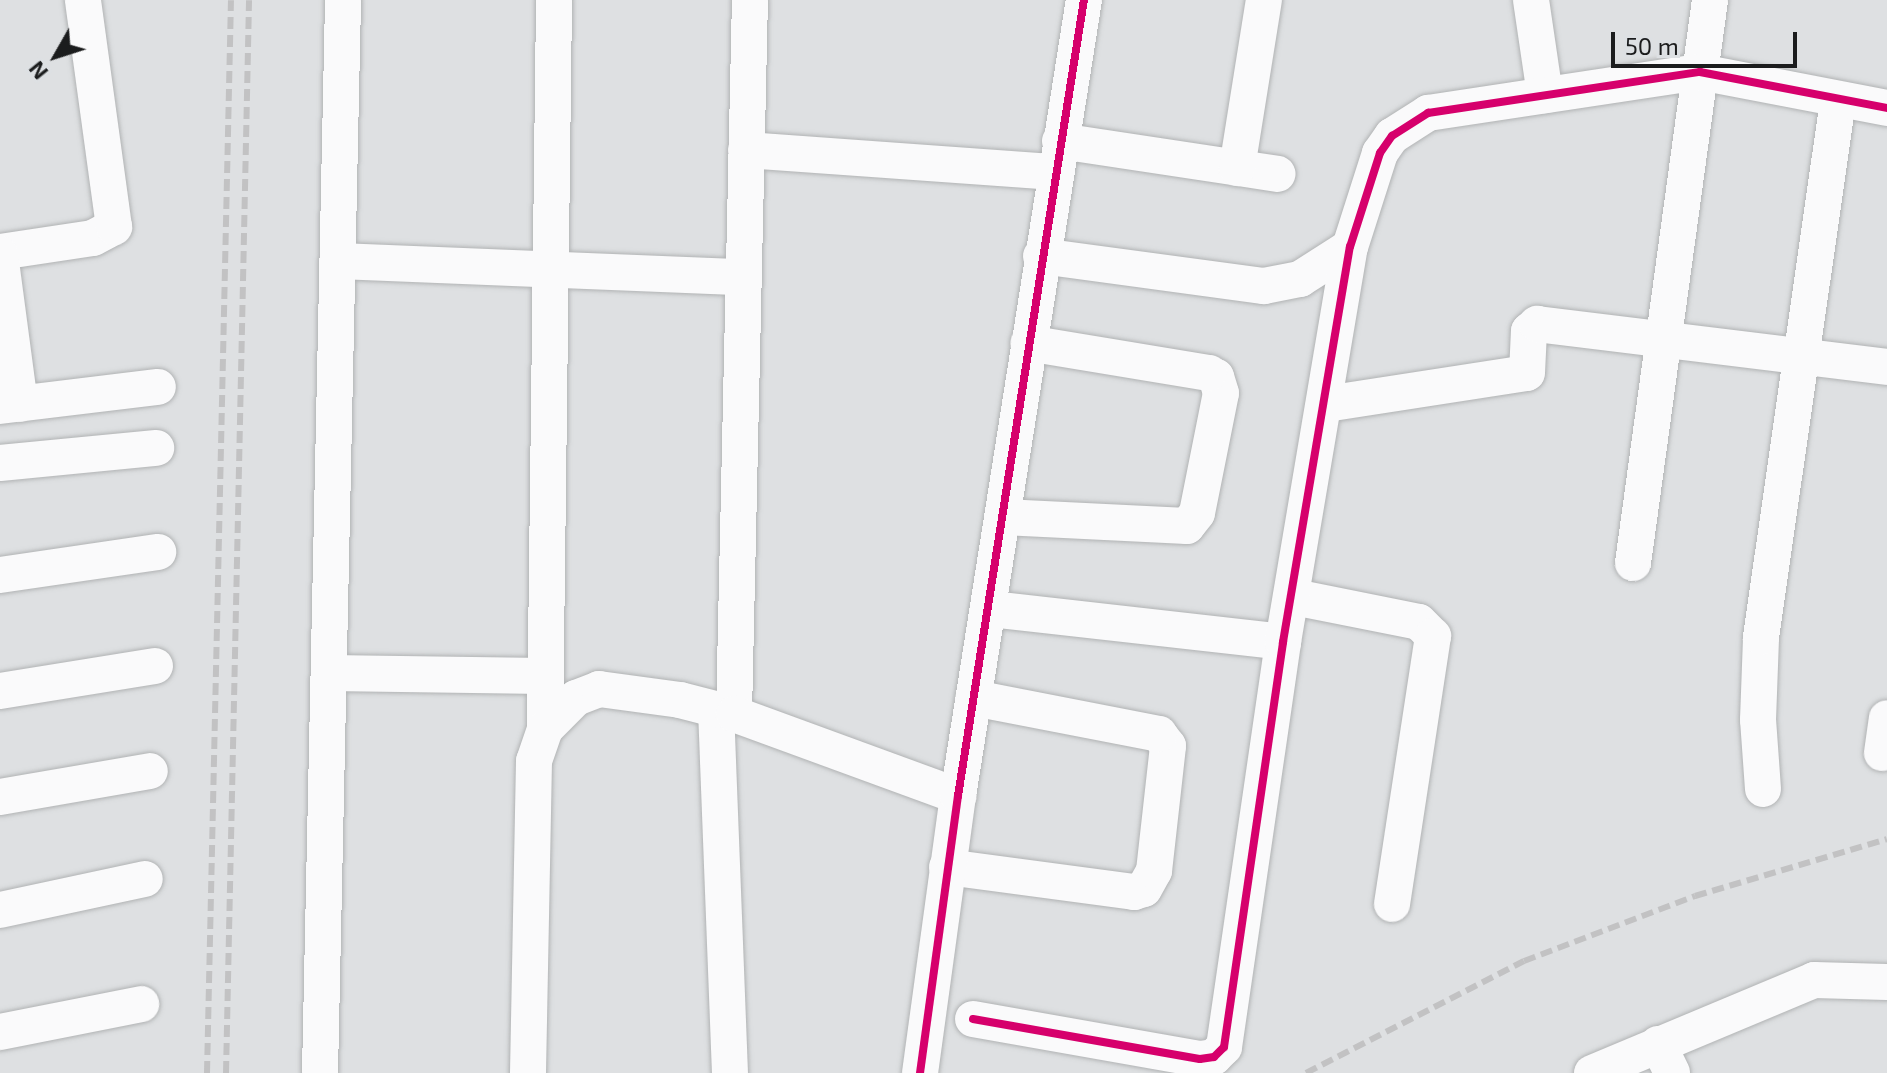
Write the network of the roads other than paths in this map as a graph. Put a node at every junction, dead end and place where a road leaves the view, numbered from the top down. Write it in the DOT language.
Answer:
graph roads {
  1 [pos="83,0"];
  2 [pos="343,0"];
  3 [pos="554,0"];
  4 [pos="750,0"];
  5 [pos="1084,0"];
  6 [pos="1264,0"];
  7 [pos="1531,0"];
  8 [pos="1710,0"];
  9 [pos="1700,72"];
  10 [pos="1545,95"];
  11 [pos="1838,101"];
  12 [pos="1887,108"];
  13 [pos="746,150"];
  14 [pos="1057,156"];
  15 [pos="1237,168"];
  16 [pos="1278,174"];
  17 [pos="1350,247"];
  18 [pos="0,253"];
  19 [pos="1041,256"];
  20 [pos="338,261"];
  21 [pos="547,269"];
  22 [pos="743,277"];
  23 [pos="1667,342"];
  24 [pos="1028,343"];
  25 [pos="1801,355"];
  26 [pos="1887,367"];
  27 [pos="158,387"];
  28 [pos="1326,404"];
  29 [pos="10,405"];
  30 [pos="156,448"];
  31 [pos="0,463"];
  32 [pos="1003,517"];
  33 [pos="158,552"];
  34 [pos="1633,563"];
  35 [pos="0,575"];
  36 [pos="1294,597"];
  37 [pos="991,609"];
  38 [pos="1283,642"];
  39 [pos="155,666"];
  40 [pos="329,673"];
  41 [pos="544,676"];
  42 [pos="0,691"];
  43 [pos="973,698"];
  44 [pos="725,712"];
  45 [pos="545,729"];
  46 [pos="150,771"];
  47 [pos="1763,789"];
  48 [pos="958,796"];
  49 [pos="0,797"];
  50 [pos="947,867"];
  51 [pos="145,879"];
  52 [pos="1392,904"];
  53 [pos="0,910"];
  54 [pos="1887,982"];
  55 [pos="141,1004"];
  56 [pos="973,1019"];
  57 [pos="0,1032"];
  58 [pos="1665,1058"];
  59 [pos="320,1073"];
  60 [pos="528,1073"];
  61 [pos="730,1073"];
  62 [pos="920,1073"];
  63 [pos="1592,1073"];
  1 -- 18 [label="street"];
  2 -- 20 [label="street"];
  3 -- 21 [label="street"];
  4 -- 13 [label="street"];
  5 -- 14 [label="street"];
  6 -- 15 [label="street"];
  7 -- 10 [label="street"];
  8 -- 9 [label="street"];
  9 -- 10 [label="street"];
  9 -- 11 [label="street"];
  9 -- 23 [label="street"];
  10 -- 17 [label="street"];
  11 -- 12 [label="street"];
  11 -- 25 [label="street"];
  13 -- 14 [label="street"];
  13 -- 22 [label="street"];
  14 -- 15 [label="street"];
  14 -- 19 [label="street"];
  15 -- 16 [label="street"];
  17 -- 19 [label="street"];
  17 -- 28 [label="street"];
  18 -- 29 [label="street"];
  19 -- 24 [label="street"];
  20 -- 21 [label="street"];
  20 -- 40 [label="street"];
  21 -- 22 [label="street"];
  21 -- 41 [label="street"];
  22 -- 44 [label="street"];
  23 -- 25 [label="street"];
  23 -- 28 [label="street"];
  23 -- 34 [label="street"];
  24 -- 32 [label="street"];
  24 -- 32 [label="street"];
  25 -- 26 [label="street"];
  25 -- 47 [label="street"];
  27 -- 29 [label="street"];
  28 -- 36 [label="street"];
  30 -- 31 [label="street"];
  32 -- 37 [label="street"];
  33 -- 35 [label="street"];
  36 -- 38 [label="street"];
  36 -- 52 [label="street"];
  37 -- 38 [label="street"];
  37 -- 43 [label="street"];
  38 -- 56 [label="street"];
  39 -- 42 [label="street"];
  40 -- 41 [label="street"];
  40 -- 59 [label="street"];
  41 -- 45 [label="street"];
  43 -- 48 [label="street"];
  43 -- 50 [label="street"];
  44 -- 45 [label="street"];
  44 -- 48 [label="street"];
  44 -- 61 [label="street"];
  45 -- 60 [label="street"];
  46 -- 49 [label="street"];
  48 -- 50 [label="street"];
  50 -- 62 [label="street"];
  51 -- 53 [label="street"];
  54 -- 58 [label="street"];
  55 -- 57 [label="street"];
  58 -- 63 [label="street"];
}
